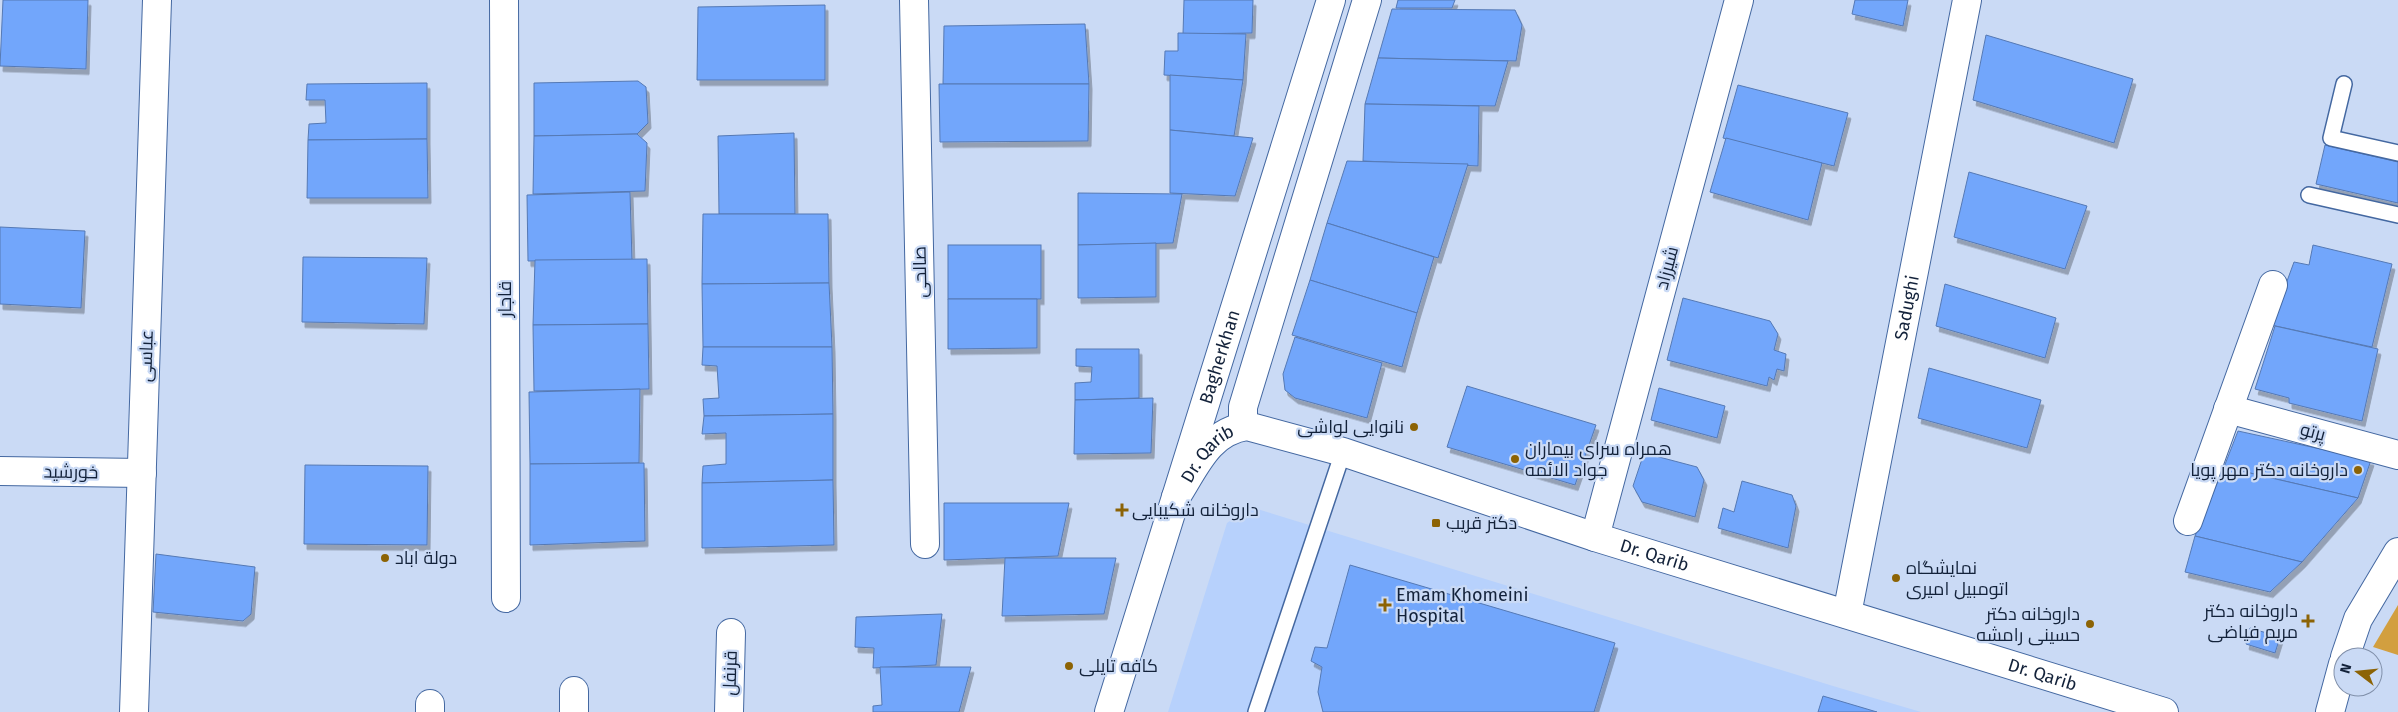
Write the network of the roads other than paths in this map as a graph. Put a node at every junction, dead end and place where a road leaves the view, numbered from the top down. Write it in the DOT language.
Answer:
graph roads {
  1 [pos="157,0"];
  2 [pos="504,0"];
  3 [pos="914,0"];
  4 [pos="1331,0"];
  5 [pos="1368,0"];
  6 [pos="1739,0"];
  7 [pos="1967,0"];
  8 [pos="2344,84"];
  9 [pos="2398,153"];
  10 [pos="2309,195"];
  11 [pos="2398,215"];
  12 [pos="2273,285"];
  13 [pos="2228,409"];
  14 [pos="1247,426"];
  15 [pos="1343,452"];
  16 [pos="2398,455"];
  17 [pos="0,471"];
  18 [pos="142,473"];
  19 [pos="1176,497"];
  20 [pos="2188,521"];
  21 [pos="1595,537"];
  22 [pos="925,544"];
  23 [pos="2398,552"];
  24 [pos="506,598"];
  25 [pos="1847,614"];
  26 [pos="731,633"];
  27 [pos="2348,647"];
  28 [pos="2334,697"];
  29 [pos="134,712"];
  30 [pos="728,712"];
  31 [pos="1109,712"];
  32 [pos="1256,712"];
  33 [pos="2164,712"];
  34 [pos="2330,712"];
  1 -- 18 [label="street, عباسی"];
  2 -- 24 [label="street, قاجار"];
  3 -- 22 [label="street, صالحی"];
  4 -- 19 [label="street, Bagherkhan"];
  5 -- 14 [label="street"];
  6 -- 21 [label="street, شیرزاد"];
  7 -- 25 [label="street, Sadughi"];
  8 -- 9 [label="lane"];
  10 -- 11 [label="lane"];
  12 -- 13 [label="street"];
  13 -- 16 [label="street, پرتو"];
  13 -- 20 [label="street"];
  14 -- 15 [label="street, Dr. Qarib"];
  14 -- 19 [label="street, Dr. Qarib"];
  15 -- 21 [label="street, Dr. Qarib"];
  15 -- 32 [label="lane"];
  17 -- 18 [label="street, خورشید"];
  18 -- 29 [label="street, عباسی"];
  19 -- 31 [label="street, Bagherkhan"];
  21 -- 25 [label="street, Dr. Qarib"];
  23 -- 27 [label="street"];
  25 -- 33 [label="street, Dr. Qarib"];
  26 -- 30 [label="street, قرنفل"];
  28 -- 34 [label="street"];
}
